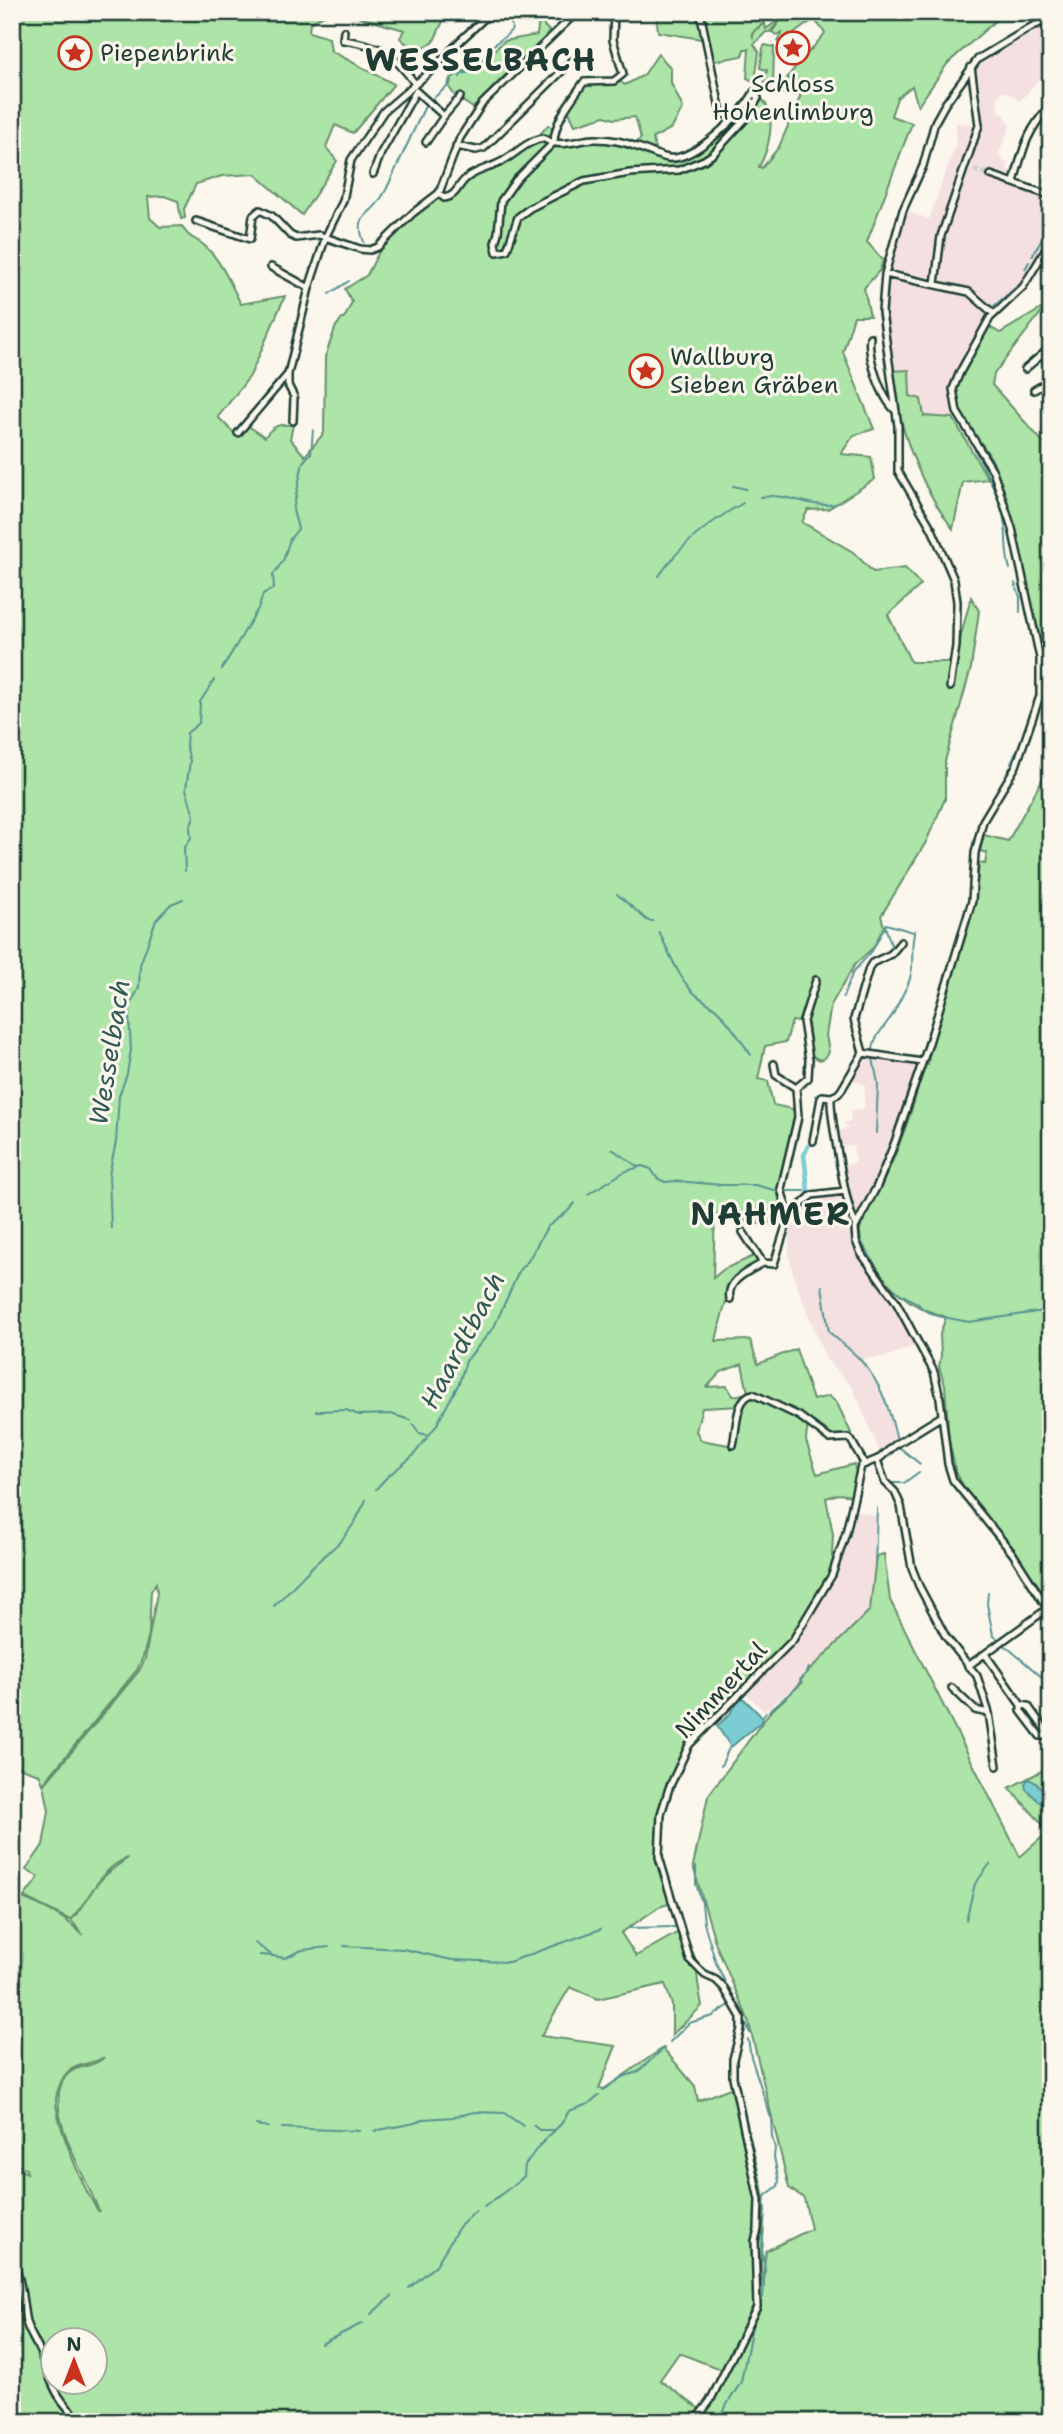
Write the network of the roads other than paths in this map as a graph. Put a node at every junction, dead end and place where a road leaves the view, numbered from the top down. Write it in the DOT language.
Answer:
graph roads {
  1 [pos="491,12"];
  2 [pos="577,12"];
  3 [pos="614,12"];
  4 [pos="700,12"];
  5 [pos="1051,19"];
  6 [pos="344,31"];
  7 [pos="572,61"];
  8 [pos="971,67"];
  9 [pos="414,87"];
  10 [pos="458,100"];
  11 [pos="1051,105"];
  12 [pos="444,116"];
  13 [pos="735,117"];
  14 [pos="426,142"];
  15 [pos="554,142"];
  16 [pos="456,146"];
  17 [pos="965,167"];
  18 [pos="974,170"];
  19 [pos="373,174"];
  20 [pos="991,175"];
  21 [pos="1014,181"];
  22 [pos="439,193"];
  23 [pos="1051,196"];
  24 [pos="196,221"];
  25 [pos="326,236"];
  26 [pos="1051,241"];
  27 [pos="1042,257"];
  28 [pos="1051,258"];
  29 [pos="271,267"];
  30 [pos="885,274"];
  31 [pos="935,284"];
  32 [pos="309,288"];
  33 [pos="994,314"];
  34 [pos="870,337"];
  35 [pos="1051,347"];
  36 [pos="1025,369"];
  37 [pos="288,374"];
  38 [pos="1051,380"];
  39 [pos="1034,390"];
  40 [pos="897,412"];
  41 [pos="293,421"];
  42 [pos="238,433"];
  43 [pos="950,687"];
  44 [pos="901,942"];
  45 [pos="816,980"];
  46 [pos="863,1053"];
  47 [pos="922,1062"];
  48 [pos="774,1064"];
  49 [pos="796,1088"];
  50 [pos="831,1097"];
  51 [pos="813,1141"];
  52 [pos="845,1191"];
  53 [pos="789,1216"];
  54 [pos="856,1224"];
  55 [pos="743,1232"];
  56 [pos="763,1264"];
  57 [pos="730,1299"];
  58 [pos="942,1416"];
  59 [pos="733,1445"];
  60 [pos="877,1460"];
  61 [pos="864,1464"];
  62 [pos="1049,1612"];
  63 [pos="985,1654"];
  64 [pos="968,1666"];
  65 [pos="952,1688"];
  66 [pos="1021,1705"];
  67 [pos="989,1713"];
  68 [pos="997,1766"];
  69 [pos="12,2258"];
  70 [pos="82,2422"];
  71 [pos="694,2422"];
  1 -- 9 [label="street"];
  2 -- 16 [label="street"];
  3 -- 15 [label="street"];
  4 -- 13 [label="street"];
  5 -- 8 [label="street"];
  6 -- 9 [label="street"];
  7 -- 16 [label="street"];
  8 -- 17 [label="street"];
  8 -- 30 [label="street"];
  9 -- 12 [label="street"];
  9 -- 19 [label="street"];
  9 -- 25 [label="street"];
  10 -- 12 [label="street"];
  11 -- 21 [label="street"];
  12 -- 14 [label="street"];
  13 -- 15 [label="street"];
  13 -- 15 [label="street"];
  15 -- 22 [label="street"];
  16 -- 22 [label="street"];
  17 -- 18 [label="street"];
  17 -- 31 [label="street"];
  20 -- 21 [label="street"];
  21 -- 23 [label="street"];
  22 -- 25 [label="street"];
  24 -- 25 [label="street"];
  25 -- 32 [label="street"];
  26 -- 27 [label="street"];
  27 -- 28 [label="street"];
  27 -- 33 [label="street"];
  29 -- 32 [label="street"];
  30 -- 31 [label="street"];
  30 -- 40 [label="street"];
  31 -- 33 [label="street"];
  32 -- 37 [label="street"];
  33 -- 47 [label="street"];
  34 -- 40 [label="street"];
  35 -- 36 [label="street"];
  37 -- 41 [label="street"];
  37 -- 42 [label="street"];
  38 -- 39 [label="street"];
  40 -- 43 [label="street"];
  44 -- 46 [label="street"];
  45 -- 49 [label="street"];
  46 -- 47 [label="street"];
  46 -- 50 [label="street"];
  47 -- 54 [label="street"];
  48 -- 49 [label="street"];
  49 -- 53 [label="street"];
  50 -- 51 [label="street"];
  50 -- 52 [label="street"];
  52 -- 53 [label="street"];
  52 -- 54 [label="street"];
  53 -- 56 [label="street"];
  54 -- 58 [label="street"];
  55 -- 56 [label="street"];
  56 -- 57 [label="street"];
  58 -- 60 [label="street"];
  58 -- 62 [label="street"];
  59 -- 61 [label="street"];
  60 -- 61 [label="street"];
  60 -- 64 [label="street"];
  61 -- 71 [label="street, Nimmertal"];
  62 -- 63 [label="street"];
  63 -- 64 [label="street"];
  63 -- 66 [label="street"];
  64 -- 67 [label="street"];
  65 -- 67 [label="street"];
  66 -- 66 [label="street"];
  67 -- 68 [label="street"];
  69 -- 70 [label="street"];
}
